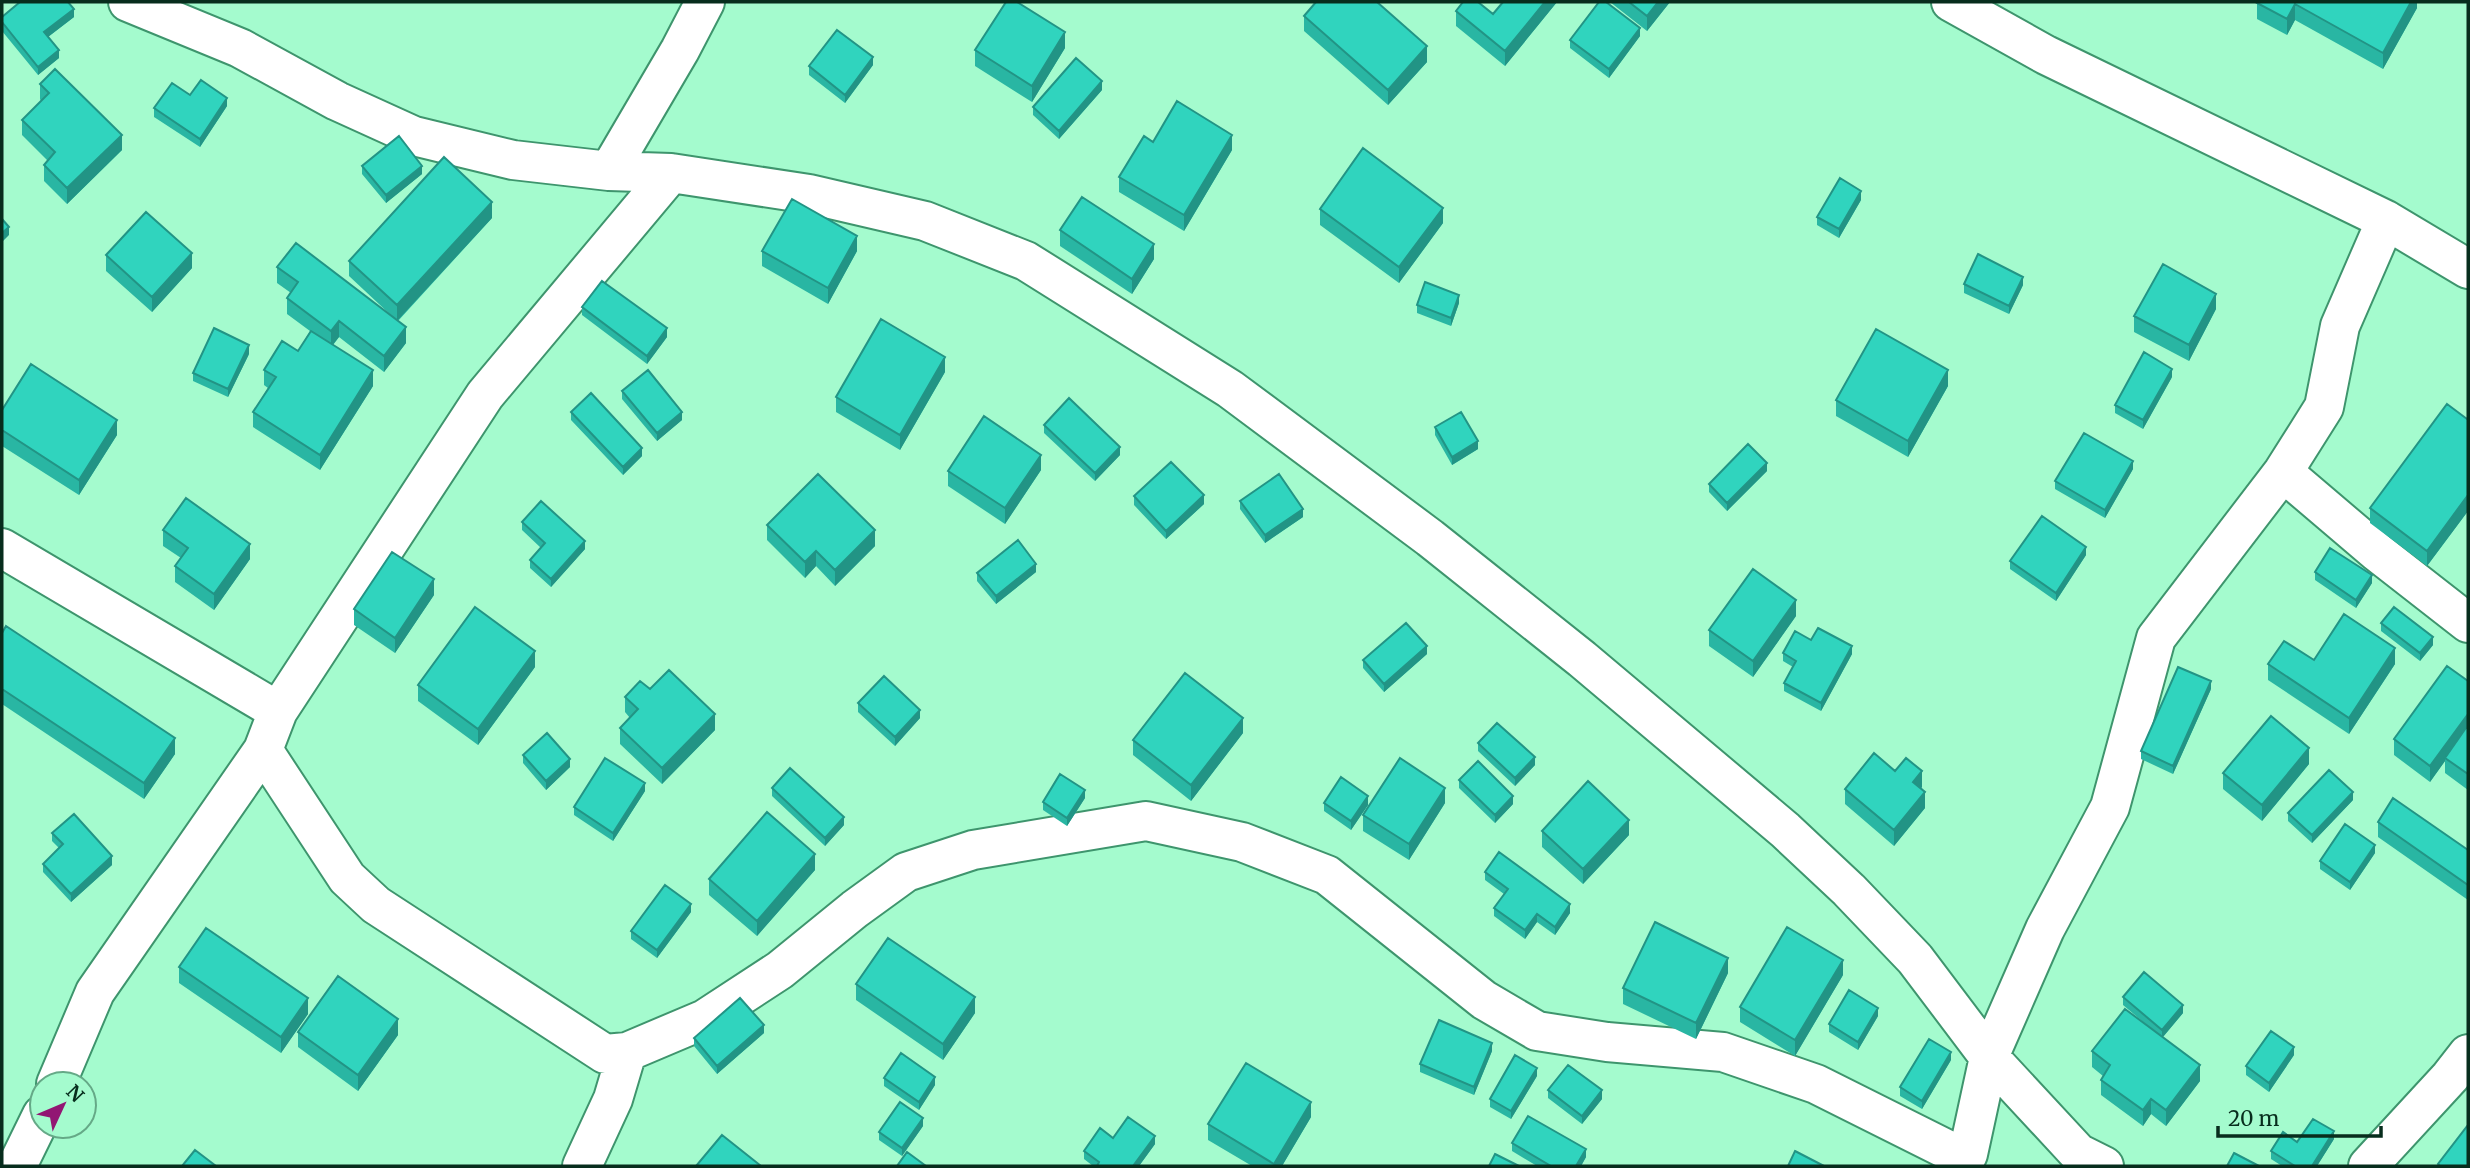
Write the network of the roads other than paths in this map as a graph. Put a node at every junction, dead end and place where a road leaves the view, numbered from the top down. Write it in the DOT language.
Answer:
graph roads {
  1 [pos="128,2"];
  2 [pos="705,2"];
  3 [pos="1951,2"];
  4 [pos="609,171"];
  5 [pos="671,173"];
  6 [pos="2386,220"];
  7 [pos="2468,269"];
  8 [pos="2283,472"];
  9 [pos="2,548"];
  10 [pos="2468,623"];
  11 [pos="278,711"];
  12 [pos="263,750"];
  13 [pos="627,1052"];
  14 [pos="2468,1054"];
  15 [pos="1989,1056"];
  16 [pos="62,1070"];
  17 [pos="30,1140"];
  18 [pos="1965,1160"];
  19 [pos="17,1166"];
  20 [pos="582,1166"];
  21 [pos="2104,1166"];
  22 [pos="2368,1166"];
  1 -- 4 [label="street"];
  2 -- 4 [label="street"];
  3 -- 6 [label="street"];
  4 -- 5 [label="street"];
  5 -- 11 [label="street"];
  5 -- 15 [label="street"];
  6 -- 7 [label="street"];
  6 -- 8 [label="street"];
  8 -- 10 [label="street"];
  8 -- 15 [label="street"];
  9 -- 11 [label="street"];
  11 -- 12 [label="street"];
  12 -- 13 [label="street"];
  12 -- 16 [label="street"];
  13 -- 18 [label="street"];
  13 -- 20 [label="street"];
  14 -- 22 [label="street"];
  15 -- 18 [label="street"];
  15 -- 21 [label="street"];
  17 -- 19 [label="street"];
}
